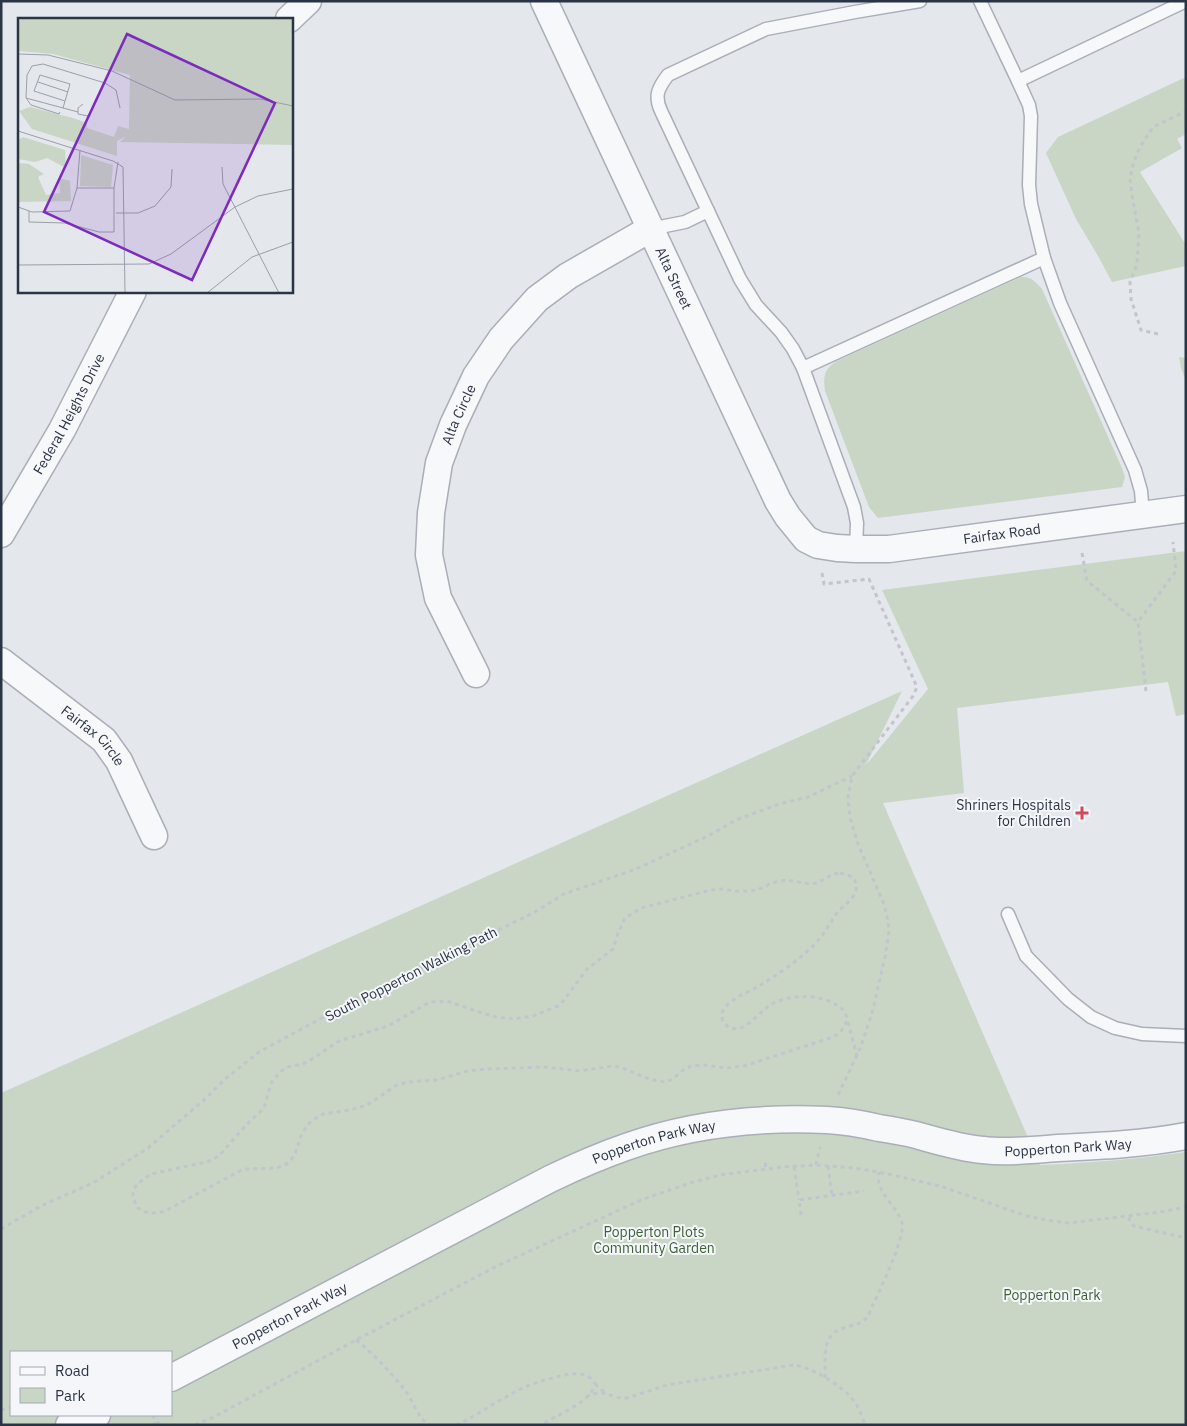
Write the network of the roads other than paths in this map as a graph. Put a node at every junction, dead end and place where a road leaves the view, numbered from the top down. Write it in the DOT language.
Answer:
graph roads {
  1 [pos="308,1"];
  2 [pos="544,1"];
  3 [pos="920,1"];
  4 [pos="980,1"];
  5 [pos="1186,2"];
  6 [pos="290,18"];
  7 [pos="1018,81"];
  8 [pos="708,211"];
  9 [pos="650,229"];
  10 [pos="1044,258"];
  11 [pos="132,292"];
  12 [pos="803,368"];
  13 [pos="1186,509"];
  14 [pos="1143,514"];
  15 [pos="1,534"];
  16 [pos="818,545"];
  17 [pos="856,549"];
  18 [pos="1,661"];
  19 [pos="476,674"];
  20 [pos="154,836"];
  21 [pos="1008,914"];
  22 [pos="1186,1036"];
  23 [pos="1186,1136"];
  24 [pos="172,1377"];
  25 [pos="94,1416"];
  26 [pos="69,1425"];
  1 -- 6 [label="street"];
  2 -- 9 [label="street, Alta Street"];
  3 -- 8 [label="lane"];
  4 -- 7 [label="lane"];
  5 -- 7 [label="lane"];
  7 -- 10 [label="lane"];
  8 -- 9 [label="lane"];
  8 -- 12 [label="lane"];
  9 -- 16 [label="street, Alta Street"];
  9 -- 19 [label="street, Alta Circle"];
  10 -- 12 [label="lane"];
  10 -- 14 [label="lane"];
  11 -- 15 [label="street, Federal Heights Drive"];
  12 -- 17 [label="lane"];
  13 -- 14 [label="street, Fairfax Road"];
  14 -- 17 [label="street, Fairfax Road"];
  16 -- 17 [label="street, Fairfax Road"];
  18 -- 20 [label="street, Fairfax Circle"];
  21 -- 22 [label="lane"];
  23 -- 24 [label="street, Popperton Park Way"];
  25 -- 26 [label="street"];
}
